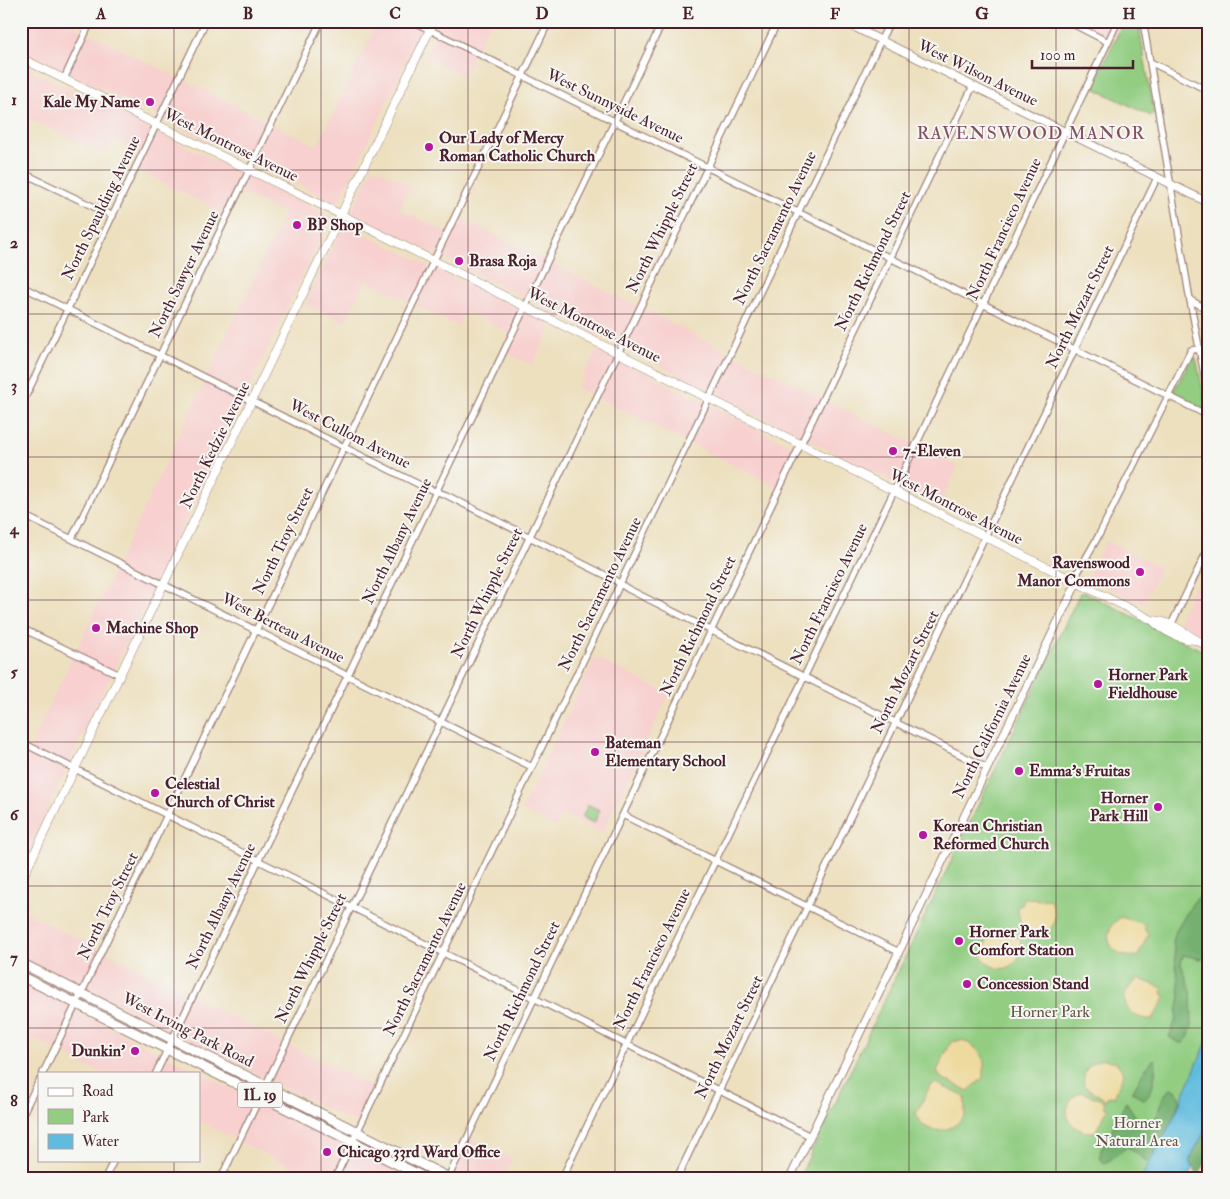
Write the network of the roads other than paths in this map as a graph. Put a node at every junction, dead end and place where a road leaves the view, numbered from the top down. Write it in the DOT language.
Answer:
graph roads {
  1 [pos="91,21"];
  2 [pos="206,21"];
  3 [pos="321,21"];
  4 [pos="412,21"];
  5 [pos="434,21"];
  6 [pos="549,21"];
  7 [pos="663,21"];
  8 [pos="778,21"];
  9 [pos="842,21"];
  10 [pos="890,21"];
  11 [pos="1067,21"];
  12 [pos="1118,21"];
  13 [pos="1143,21"];
  14 [pos="430,30"];
  15 [pos="881,40"];
  16 [pos="1108,42"];
  17 [pos="21,58"];
  18 [pos="1150,62"];
  19 [pos="522,76"];
  20 [pos="64,79"];
  21 [pos="973,86"];
  22 [pos="1209,91"];
  23 [pos="614,121"];
  24 [pos="157,124"];
  25 [pos="1065,132"];
  26 [pos="707,167"];
  27 [pos="250,170"];
  28 [pos="21,172"];
  29 [pos="1157,178"];
  30 [pos="1171,185"];
  31 [pos="1209,203"];
  32 [pos="798,212"];
  33 [pos="341,214"];
  34 [pos="113,216"];
  35 [pos="890,258"];
  36 [pos="434,260"];
  37 [pos="21,286"];
  38 [pos="1190,300"];
  39 [pos="983,304"];
  40 [pos="525,306"];
  41 [pos="68,309"];
  42 [pos="1209,310"];
  43 [pos="1199,348"];
  44 [pos="1075,350"];
  45 [pos="617,352"];
  46 [pos="160,354"];
  47 [pos="1168,396"];
  48 [pos="23,398"];
  49 [pos="709,398"];
  50 [pos="252,400"];
  51 [pos="1209,400"];
  52 [pos="21,406"];
  53 [pos="1209,416"];
  54 [pos="801,444"];
  55 [pos="344,446"];
  56 [pos="894,491"];
  57 [pos="436,492"];
  58 [pos="21,514"];
  59 [pos="529,537"];
  60 [pos="986,537"];
  61 [pos="72,538"];
  62 [pos="1209,547"];
  63 [pos="1076,582"];
  64 [pos="164,584"];
  65 [pos="620,584"];
  66 [pos="1152,620"];
  67 [pos="1170,623"];
  68 [pos="21,628"];
  69 [pos="255,630"];
  70 [pos="711,631"];
  71 [pos="1194,640"];
  72 [pos="1209,647"];
  73 [pos="120,675"];
  74 [pos="347,676"];
  75 [pos="804,677"];
  76 [pos="440,721"];
  77 [pos="896,723"];
  78 [pos="21,742"];
  79 [pos="532,767"];
  80 [pos="987,768"];
  81 [pos="75,769"];
  82 [pos="167,815"];
  83 [pos="622,815"];
  84 [pos="258,860"];
  85 [pos="715,861"];
  86 [pos="21,882"];
  87 [pos="351,907"];
  88 [pos="808,907"];
  89 [pos="898,952"];
  90 [pos="443,953"];
  91 [pos="21,963"];
  92 [pos="21,976"];
  93 [pos="81,993"];
  94 [pos="534,998"];
  95 [pos="76,1003"];
  96 [pos="172,1039"];
  97 [pos="626,1045"];
  98 [pos="168,1049"];
  99 [pos="43,1072"];
  100 [pos="156,1072"];
  101 [pos="38,1083"];
  102 [pos="265,1085"];
  103 [pos="719,1091"];
  104 [pos="261,1096"];
  105 [pos="21,1117"];
  106 [pos="357,1132"];
  107 [pos="810,1136"];
  108 [pos="353,1142"];
  109 [pos="113,1162"];
  110 [pos="106,1178"];
  111 [pos="221,1178"];
  112 [pos="335,1178"];
  113 [pos="425,1178"];
  114 [pos="448,1178"];
  115 [pos="562,1178"];
  116 [pos="677,1178"];
  117 [pos="790,1178"];
  1 -- 20 [label="street"];
  2 -- 24 [label="street, North Spaulding Avenue"];
  3 -- 27 [label="street, North Sawyer Avenue"];
  4 -- 14 [label="street, West Sunnyside Avenue"];
  5 -- 14 [label="main road, North Kedzie Avenue"];
  6 -- 19 [label="street, North Troy Street"];
  7 -- 23 [label="street, North Albany Avenue"];
  8 -- 26 [label="street, North Whipple Street"];
  9 -- 15 [label="street, West Wilson Avenue"];
  10 -- 15 [label="street, North Sacramento Avenue"];
  11 -- 16 [label="street"];
  12 -- 16 [label="street, North Francisco Avenue"];
  13 -- 18 [label="street"];
  14 -- 19 [label="street, West Sunnyside Avenue"];
  14 -- 33 [label="main road, North Kedzie Avenue"];
  15 -- 21 [label="street, West Wilson Avenue"];
  15 -- 32 [label="street, North Sacramento Avenue"];
  16 -- 25 [label="street, North Francisco Avenue"];
  17 -- 20 [label="main road, West Montrose Avenue"];
  18 -- 22 [label="street"];
  18 -- 30 [label="street"];
  19 -- 23 [label="street, West Sunnyside Avenue"];
  19 -- 36 [label="street, North Troy Street"];
  20 -- 24 [label="main road, West Montrose Avenue"];
  21 -- 25 [label="street, West Wilson Avenue"];
  21 -- 35 [label="street, North Richmond Street"];
  23 -- 26 [label="street, West Sunnyside Avenue"];
  23 -- 40 [label="street, North Albany Avenue"];
  24 -- 27 [label="main road, West Montrose Avenue"];
  24 -- 34 [label="street, North Spaulding Avenue"];
  25 -- 29 [label="street, West Wilson Avenue"];
  25 -- 39 [label="street, North Francisco Avenue"];
  26 -- 32 [label="street, West Sunnyside Avenue"];
  26 -- 45 [label="street, North Whipple Street"];
  27 -- 33 [label="main road, West Montrose Avenue"];
  27 -- 46 [label="street, North Sawyer Avenue"];
  28 -- 34 [label="street"];
  29 -- 30 [label="street, West Wilson Avenue"];
  29 -- 44 [label="street, North Mozart Street"];
  30 -- 31 [label="street, West Wilson Avenue"];
  30 -- 38 [label="street"];
  32 -- 35 [label="street, West Sunnyside Avenue"];
  32 -- 49 [label="street, North Sacramento Avenue"];
  33 -- 36 [label="main road, West Montrose Avenue"];
  33 -- 50 [label="main road, North Kedzie Avenue"];
  34 -- 41 [label="street, North Spaulding Avenue"];
  35 -- 39 [label="street, West Sunnyside Avenue"];
  35 -- 54 [label="street, North Richmond Street"];
  36 -- 40 [label="main road, West Montrose Avenue"];
  36 -- 55 [label="street, North Troy Street"];
  37 -- 41 [label="street, West Cullom Avenue"];
  38 -- 42 [label="street"];
  38 -- 43 [label="street"];
  39 -- 44 [label="street, West Sunnyside Avenue"];
  39 -- 56 [label="street, North Francisco Avenue"];
  40 -- 45 [label="main road, West Montrose Avenue"];
  40 -- 57 [label="street, North Albany Avenue"];
  41 -- 46 [label="street, West Cullom Avenue"];
  41 -- 48 [label="street, North Spaulding Avenue"];
  43 -- 47 [label="street, North California Avenue"];
  43 -- 51 [label="street"];
  44 -- 47 [label="street, West Sunnyside Avenue"];
  44 -- 60 [label="street, North Mozart Street"];
  45 -- 49 [label="main road, West Montrose Avenue"];
  45 -- 59 [label="street, North Whipple Street"];
  46 -- 50 [label="street, West Cullom Avenue"];
  46 -- 61 [label="street, North Sawyer Avenue"];
  47 -- 53 [label="street, West Sunnyside Avenue"];
  47 -- 63 [label="street, North California Avenue"];
  48 -- 52 [label="street, North Spaulding Avenue"];
  49 -- 54 [label="main road, West Montrose Avenue"];
  49 -- 65 [label="street, North Sacramento Avenue"];
  50 -- 55 [label="street, West Cullom Avenue"];
  50 -- 64 [label="main road, North Kedzie Avenue"];
  54 -- 56 [label="main road, West Montrose Avenue"];
  54 -- 70 [label="street, North Richmond Street"];
  55 -- 57 [label="street, West Cullom Avenue"];
  55 -- 69 [label="street, North Troy Street"];
  56 -- 60 [label="main road, West Montrose Avenue"];
  56 -- 75 [label="street, North Francisco Avenue"];
  57 -- 59 [label="street, West Cullom Avenue"];
  57 -- 74 [label="street, North Albany Avenue"];
  58 -- 61 [label="street, West Berteau Avenue"];
  59 -- 65 [label="street, West Cullom Avenue"];
  59 -- 76 [label="street, North Whipple Street"];
  60 -- 63 [label="main road, West Montrose Avenue"];
  60 -- 77 [label="street, North Mozart Street"];
  61 -- 64 [label="street, West Berteau Avenue"];
  62 -- 67 [label="street"];
  63 -- 66 [label="main road, West Montrose Avenue"];
  63 -- 80 [label="street, North California Avenue"];
  64 -- 69 [label="street, West Berteau Avenue"];
  64 -- 73 [label="main road, North Kedzie Avenue"];
  65 -- 70 [label="street, West Cullom Avenue"];
  65 -- 79 [label="street, North Sacramento Avenue"];
  66 -- 67 [label="main road, West Montrose Avenue"];
  66 -- 71 [label="main road, West Montrose Avenue"];
  67 -- 71 [label="main road, West Montrose Avenue"];
  68 -- 73 [label="street"];
  69 -- 74 [label="street, West Berteau Avenue"];
  69 -- 82 [label="street, North Troy Street"];
  70 -- 75 [label="street, West Cullom Avenue"];
  70 -- 83 [label="street, North Richmond Street"];
  71 -- 72 [label="main road, West Montrose Avenue"];
  73 -- 81 [label="main road, North Kedzie Avenue"];
  74 -- 76 [label="street, West Berteau Avenue"];
  74 -- 84 [label="street, North Albany Avenue"];
  75 -- 77 [label="street, West Cullom Avenue"];
  75 -- 85 [label="street, North Francisco Avenue"];
  76 -- 79 [label="street, West Berteau Avenue"];
  76 -- 87 [label="street, North Whipple Street"];
  77 -- 80 [label="street, West Cullom Avenue"];
  77 -- 88 [label="street, North Mozart Street"];
  78 -- 81 [label="street"];
  79 -- 90 [label="street, North Sacramento Avenue"];
  80 -- 89 [label="street, North California Avenue"];
  81 -- 82 [label="street"];
  81 -- 86 [label="main road, North Kedzie Avenue"];
  82 -- 84 [label="street"];
  82 -- 93 [label="street, North Troy Street"];
  83 -- 85 [label="street"];
  83 -- 94 [label="street, North Richmond Street"];
  84 -- 87 [label="street"];
  84 -- 96 [label="street, North Albany Avenue"];
  85 -- 88 [label="street"];
  85 -- 97 [label="street, North Francisco Avenue"];
  87 -- 90 [label="street"];
  87 -- 102 [label="street, North Whipple Street"];
  88 -- 89 [label="street"];
  88 -- 103 [label="street, North Mozart Street"];
  89 -- 107 [label="street, North California Avenue"];
  90 -- 94 [label="street"];
  90 -- 106 [label="street, North Sacramento Avenue"];
  91 -- 93 [label="main road, West Irving Park Road / IL 19"];
  92 -- 95 [label="main road, West Irving Park Road / IL 19"];
  93 -- 95 [label="street, North Troy Street"];
  93 -- 96 [label="main road, West Irving Park Road / IL 19"];
  94 -- 97 [label="street"];
  94 -- 114 [label="street, North Richmond Street"];
  95 -- 98 [label="main road, West Irving Park Road / IL 19"];
  95 -- 99 [label="street, North Troy Street"];
  96 -- 98 [label="street, North Albany Avenue"];
  96 -- 102 [label="main road, West Irving Park Road / IL 19"];
  97 -- 103 [label="street"];
  97 -- 115 [label="street, North Francisco Avenue"];
  98 -- 100 [label="street, North Albany Avenue"];
  98 -- 104 [label="main road, West Irving Park Road / IL 19"];
  101 -- 105 [label="street"];
  102 -- 104 [label="street, North Whipple Street"];
  102 -- 106 [label="main road, West Irving Park Road / IL 19"];
  103 -- 107 [label="street"];
  103 -- 116 [label="street, North Mozart Street"];
  104 -- 108 [label="main road, West Irving Park Road / IL 19"];
  104 -- 111 [label="street, North Whipple Street"];
  106 -- 108 [label="street, North Sacramento Avenue"];
  106 -- 114 [label="main road, West Irving Park Road / IL 19"];
  107 -- 117 [label="street, North California Avenue"];
  108 -- 112 [label="street, North Sacramento Avenue"];
  108 -- 113 [label="main road, West Irving Park Road / IL 19"];
  109 -- 110 [label="street"];
}
